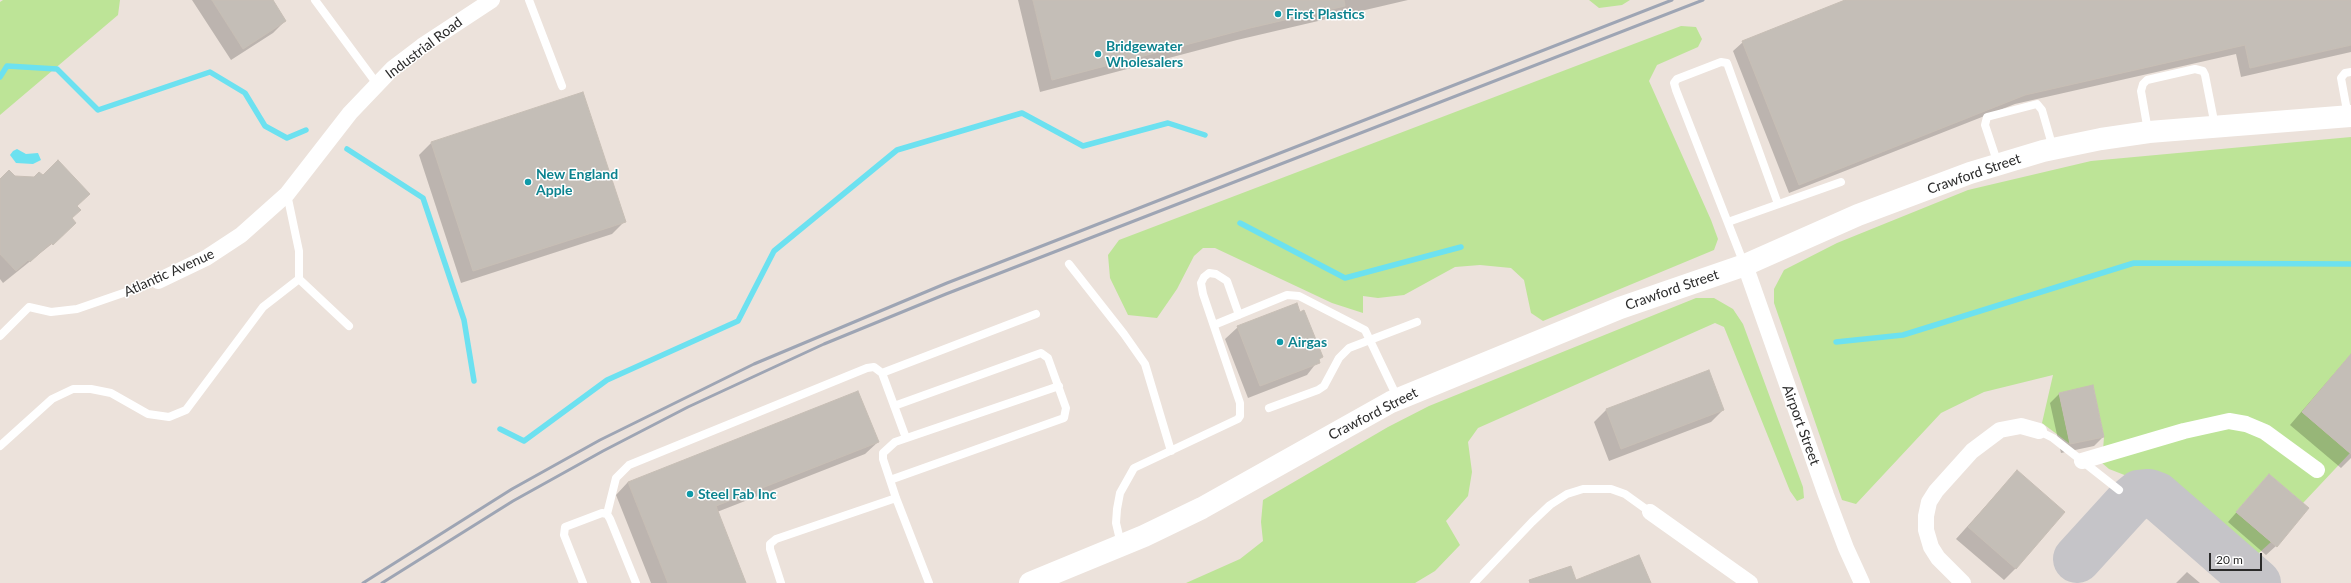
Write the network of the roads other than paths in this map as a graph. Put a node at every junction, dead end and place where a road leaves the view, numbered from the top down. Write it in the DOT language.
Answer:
graph roads {
  1 [pos="315,0"];
  2 [pos="492,0"];
  3 [pos="529,0"];
  4 [pos="2351,72"];
  5 [pos="377,84"];
  6 [pos="562,86"];
  7 [pos="2350,116"];
  8 [pos="2215,128"];
  9 [pos="2149,132"];
  10 [pos="2053,149"];
  11 [pos="1998,165"];
  12 [pos="1841,182"];
  13 [pos="287,194"];
  14 [pos="1778,204"];
  15 [pos="1728,222"];
  16 [pos="1069,264"];
  17 [pos="1745,265"];
  18 [pos="299,279"];
  19 [pos="158,281"];
  20 [pos="1036,314"];
  21 [pos="1239,315"];
  22 [pos="1417,322"];
  23 [pos="1214,324"];
  24 [pos="349,326"];
  25 [pos="0,336"];
  26 [pos="1371,339"];
  27 [pos="882,373"];
  28 [pos="1059,386"];
  29 [pos="1398,399"];
  30 [pos="894,406"];
  31 [pos="1269,408"];
  32 [pos="2039,431"];
  33 [pos="906,438"];
  34 [pos="0,446"];
  35 [pos="1172,451"];
  36 [pos="2082,461"];
  37 [pos="2317,470"];
  38 [pos="890,480"];
  39 [pos="2119,490"];
  40 [pos="896,498"];
  41 [pos="1650,512"];
  42 [pos="606,514"];
  43 [pos="1121,546"];
  44 [pos="583,583"];
  45 [pos="636,583"];
  46 [pos="781,583"];
  47 [pos="929,583"];
  48 [pos="1030,583"];
  49 [pos="1474,583"];
  50 [pos="1750,583"];
  51 [pos="1862,583"];
  52 [pos="1963,583"];
  1 -- 5 [label="lane"];
  2 -- 5 [label="street, Industrial Road"];
  3 -- 6 [label="lane"];
  4 -- 7 [label="lane"];
  5 -- 13 [label="street, Atlantic Avenue"];
  7 -- 8 [label="main road, Crawford Street"];
  8 -- 9 [label="main road, Crawford Street"];
  8 -- 9 [label="lane"];
  9 -- 10 [label="main road, Crawford Street"];
  10 -- 11 [label="main road, Crawford Street"];
  10 -- 11 [label="lane"];
  11 -- 17 [label="main road, Crawford Street"];
  12 -- 14 [label="lane"];
  13 -- 18 [label="lane"];
  13 -- 19 [label="street, Atlantic Avenue"];
  14 -- 15 [label="lane"];
  14 -- 15 [label="lane"];
  15 -- 17 [label="lane"];
  16 -- 35 [label="lane"];
  17 -- 29 [label="main road, Crawford Street"];
  17 -- 51 [label="street, Airport Street"];
  18 -- 24 [label="lane"];
  18 -- 34 [label="lane"];
  19 -- 25 [label="lane, Atlantic Avenue"];
  20 -- 27 [label="lane"];
  21 -- 23 [label="lane"];
  21 -- 23 [label="lane"];
  21 -- 26 [label="lane"];
  22 -- 26 [label="lane"];
  23 -- 35 [label="lane"];
  26 -- 29 [label="lane"];
  26 -- 31 [label="lane"];
  27 -- 30 [label="lane"];
  27 -- 42 [label="lane"];
  28 -- 30 [label="lane"];
  28 -- 33 [label="lane"];
  28 -- 38 [label="lane"];
  29 -- 43 [label="main road, Crawford Street"];
  30 -- 33 [label="lane"];
  32 -- 36 [label="lane"];
  32 -- 52 [label="street"];
  33 -- 38 [label="lane"];
  35 -- 43 [label="lane"];
  36 -- 37 [label="street"];
  36 -- 39 [label="lane"];
  38 -- 40 [label="lane"];
  40 -- 46 [label="lane"];
  40 -- 47 [label="lane"];
  41 -- 49 [label="lane"];
  41 -- 50 [label="street"];
  42 -- 44 [label="lane"];
  42 -- 45 [label="lane"];
  43 -- 48 [label="main road, Crawford Street"];
}
